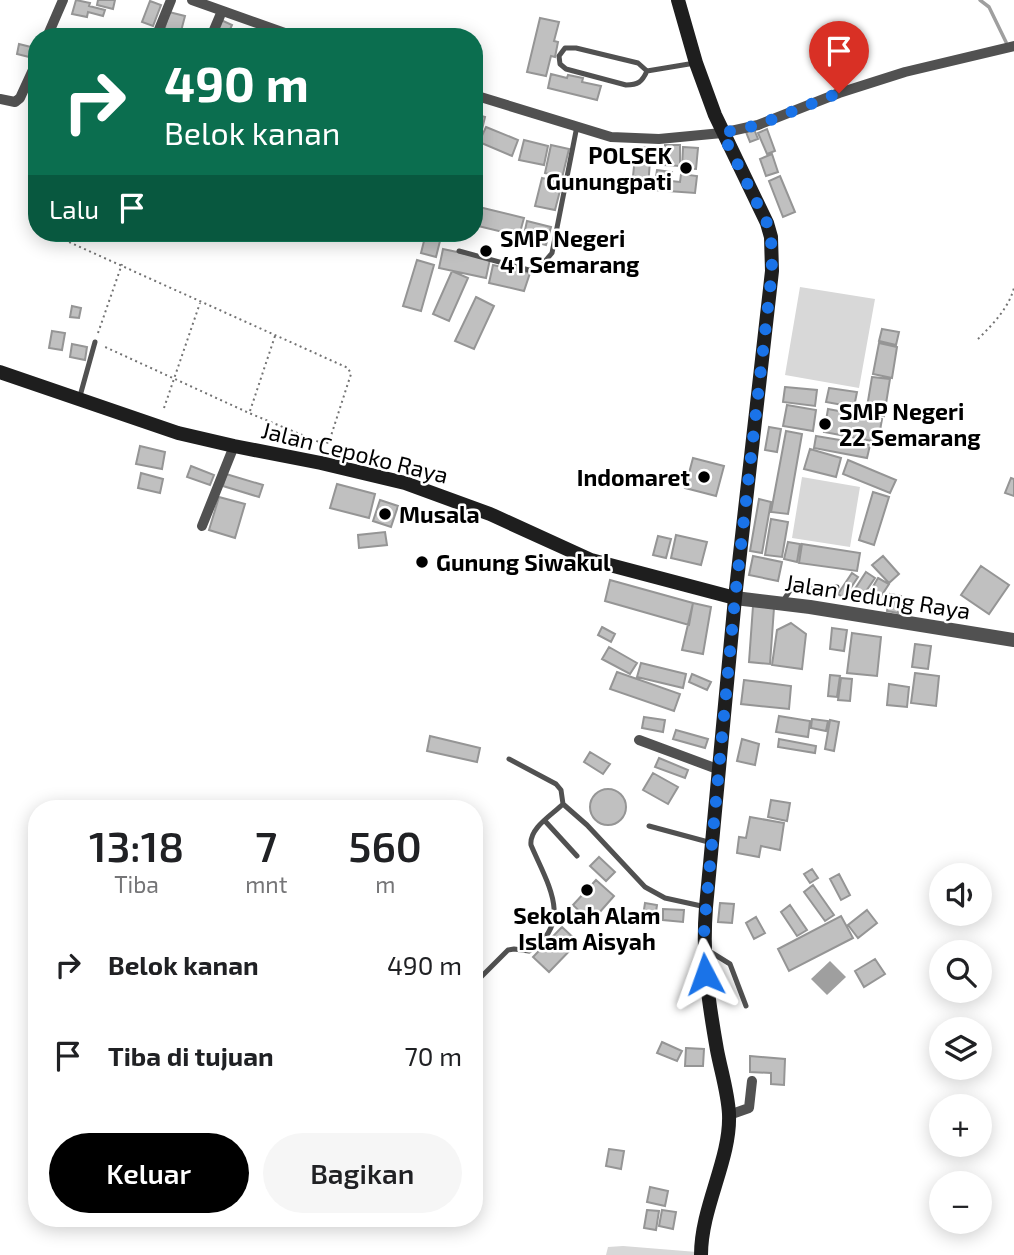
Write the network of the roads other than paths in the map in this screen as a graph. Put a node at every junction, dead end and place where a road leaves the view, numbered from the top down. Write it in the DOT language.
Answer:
graph roads {
  1 [pos="63,0"];
  2 [pos="172,0"];
  3 [pos="192,0"];
  4 [pos="678,0"];
  5 [pos="222,11"];
  6 [pos="51,28"];
  7 [pos="160,28"];
  8 [pos="215,28"];
  9 [pos="270,28"];
  10 [pos="1014,46"];
  11 [pos="696,63"];
  12 [pos="647,71"];
  13 [pos="28,80"];
  14 [pos="483,98"];
  15 [pos="0,99"];
  16 [pos="577,126"];
  17 [pos="722,133"];
  18 [pos="459,251"];
  19 [pos="95,342"];
  20 [pos="0,372"];
  21 [pos="79,400"];
  22 [pos="234,446"];
  23 [pos="202,526"];
  24 [pos="837,587"];
  25 [pos="735,598"];
  26 [pos="782,604"];
  27 [pos="1014,640"];
  28 [pos="639,740"];
  29 [pos="509,760"];
  30 [pos="720,770"];
  31 [pos="563,804"];
  32 [pos="545,821"];
  33 [pos="649,825"];
  34 [pos="712,843"];
  35 [pos="577,856"];
  36 [pos="706,907"];
  37 [pos="703,947"];
  38 [pos="483,975"];
  39 [pos="746,1006"];
  40 [pos="752,1081"];
  41 [pos="729,1115"];
  42 [pos="701,1255"];
  1 -- 6 [label="street"];
  2 -- 7 [label="street"];
  3 -- 5 [label="street"];
  4 -- 11 [label="main road"];
  5 -- 8 [label="street"];
  5 -- 9 [label="street"];
  10 -- 17 [label="street"];
  11 -- 12 [label="lane"];
  11 -- 17 [label="main road"];
  12 -- 12 [label="lane"];
  13 -- 15 [label="street"];
  14 -- 16 [label="street"];
  16 -- 17 [label="street"];
  16 -- 18 [label="lane"];
  17 -- 25 [label="main road"];
  19 -- 21 [label="lane"];
  20 -- 21 [label="main road, Jalan Cepoko Raya"];
  21 -- 22 [label="main road, Jalan Cepoko Raya"];
  22 -- 23 [label="street"];
  22 -- 25 [label="main road, Jalan Cepoko Raya"];
  24 -- 26 [label="lane"];
  25 -- 26 [label="street, Jalan Jedung Raya"];
  25 -- 30 [label="main road"];
  26 -- 27 [label="street, Jalan Jedung Raya"];
  28 -- 30 [label="street"];
  29 -- 31 [label="lane"];
  30 -- 34 [label="main road"];
  31 -- 32 [label="lane"];
  31 -- 36 [label="lane"];
  32 -- 35 [label="lane"];
  32 -- 38 [label="lane"];
  33 -- 34 [label="lane"];
  34 -- 36 [label="main road"];
  36 -- 37 [label="main road"];
  37 -- 39 [label="lane"];
  37 -- 41 [label="main road"];
  40 -- 41 [label="street"];
  41 -- 42 [label="main road"];
}
